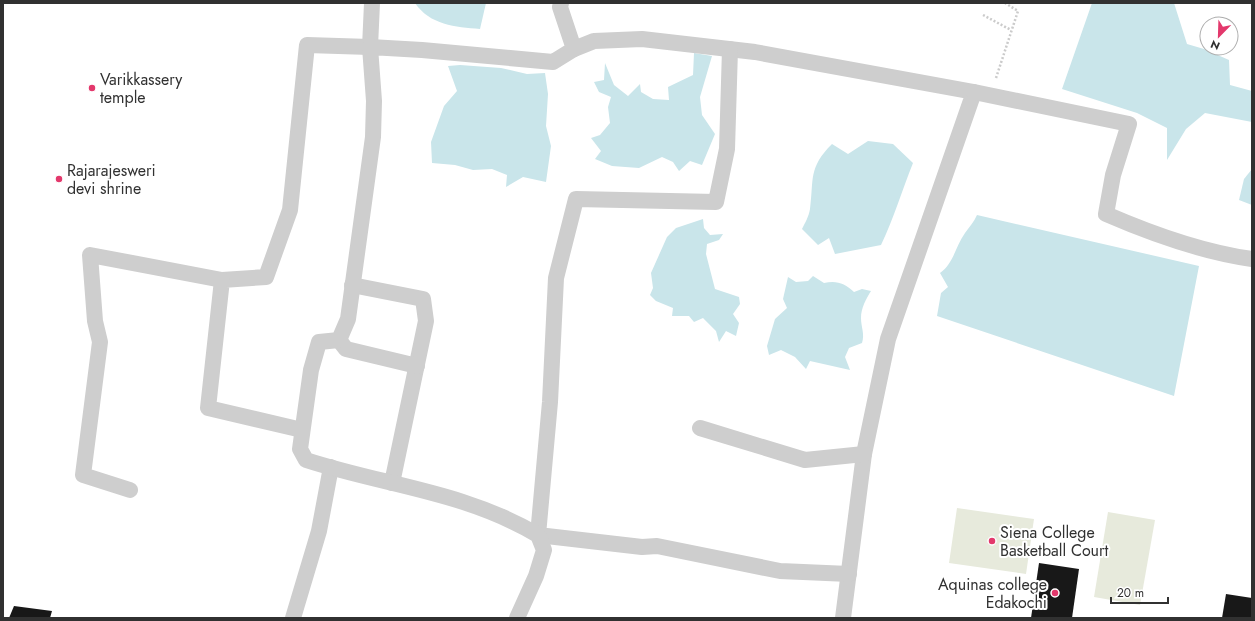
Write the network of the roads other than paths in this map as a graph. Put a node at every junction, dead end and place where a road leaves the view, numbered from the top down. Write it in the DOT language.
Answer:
graph roads {
  1 [pos="372,3"];
  2 [pos="561,3"];
  3 [pos="370,47"];
  4 [pos="574,49"];
  5 [pos="730,49"];
  6 [pos="974,92"];
  7 [pos="1252,259"];
  8 [pos="222,280"];
  9 [pos="352,285"];
  10 [pos="339,340"];
  11 [pos="417,366"];
  12 [pos="700,428"];
  13 [pos="302,430"];
  14 [pos="864,454"];
  15 [pos="332,467"];
  16 [pos="392,482"];
  17 [pos="130,490"];
  18 [pos="538,535"];
  19 [pos="849,574"];
  20 [pos="293,618"];
  21 [pos="517,618"];
  22 [pos="843,618"];
  1 -- 3 [label="street"];
  2 -- 4 [label="street"];
  3 -- 4 [label="street"];
  3 -- 8 [label="street"];
  3 -- 9 [label="street"];
  4 -- 5 [label="street"];
  5 -- 6 [label="street"];
  5 -- 18 [label="street"];
  6 -- 7 [label="street"];
  6 -- 14 [label="street"];
  8 -- 13 [label="street"];
  8 -- 17 [label="street"];
  9 -- 10 [label="street"];
  9 -- 11 [label="street"];
  10 -- 11 [label="street"];
  10 -- 13 [label="street"];
  11 -- 16 [label="street"];
  12 -- 14 [label="street"];
  13 -- 15 [label="street"];
  14 -- 19 [label="street"];
  15 -- 16 [label="street"];
  15 -- 20 [label="street"];
  16 -- 18 [label="street"];
  18 -- 19 [label="street"];
  18 -- 21 [label="street"];
  19 -- 22 [label="street"];
}
